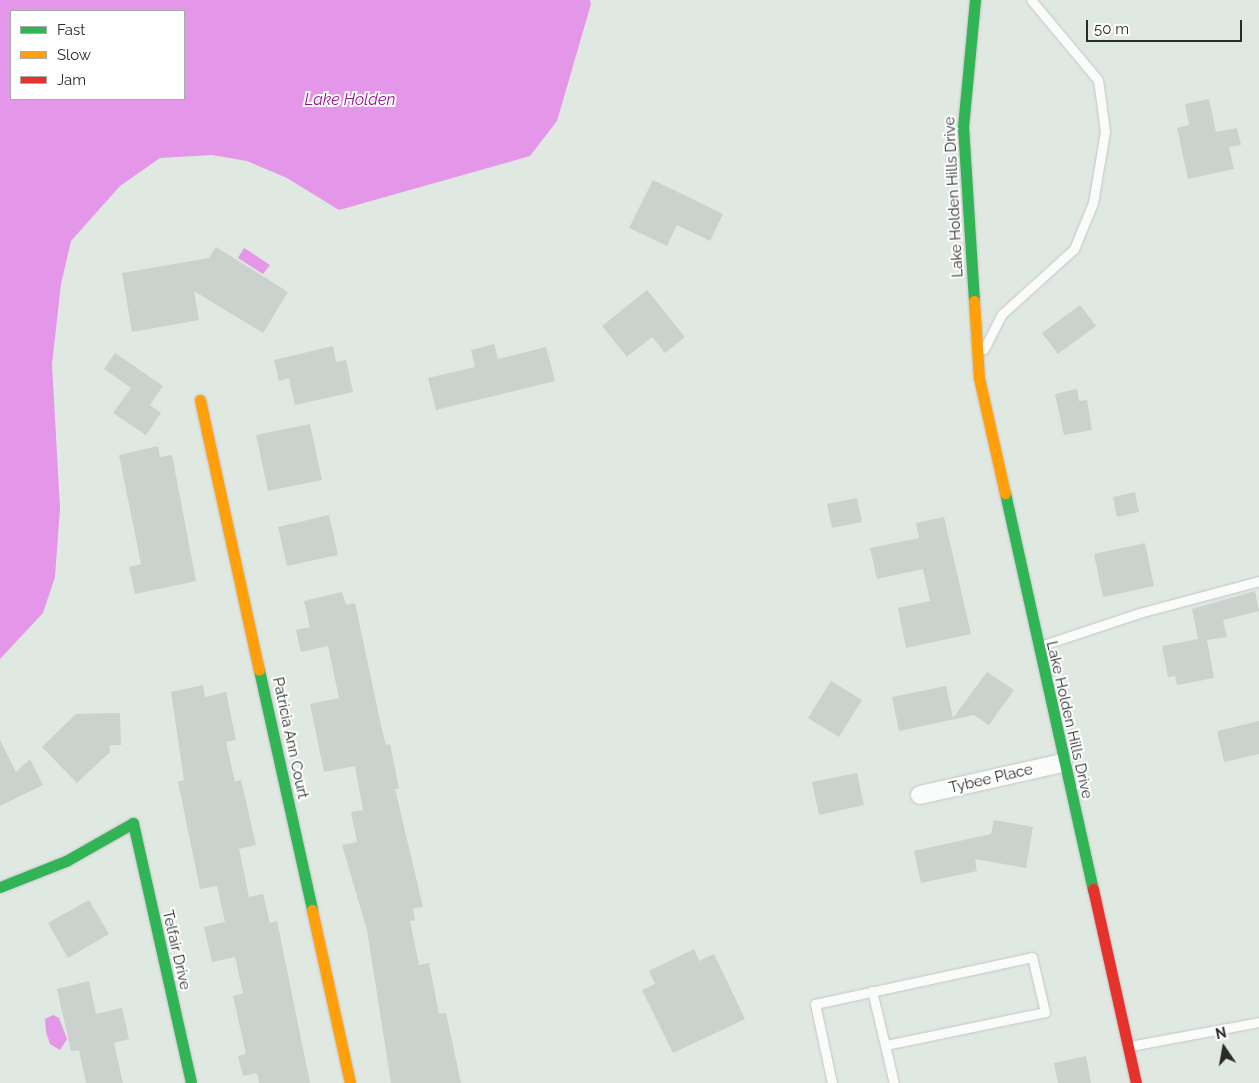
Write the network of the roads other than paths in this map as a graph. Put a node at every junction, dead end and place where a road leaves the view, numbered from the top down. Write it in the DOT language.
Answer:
graph roads {
  1 [pos="975,0"];
  2 [pos="1032,0"];
  3 [pos="977,362"];
  4 [pos="200,400"];
  5 [pos="1259,581"];
  6 [pos="1037,647"];
  7 [pos="1062,763"];
  8 [pos="920,795"];
  9 [pos="0,887"];
  10 [pos="872,992"];
  11 [pos="1259,1022"];
  12 [pos="885,1045"];
  13 [pos="1127,1046"];
  14 [pos="190,1083"];
  15 [pos="350,1083"];
  16 [pos="832,1083"];
  17 [pos="894,1083"];
  18 [pos="1136,1083"];
  1 -- 3 [label="street, Lake Holden Hills Drive"];
  2 -- 3 [label="lane"];
  3 -- 6 [label="street, Lake Holden Hills Drive"];
  4 -- 15 [label="street, Patricia Ann Court"];
  5 -- 6 [label="lane"];
  6 -- 7 [label="street, Lake Holden Hills Drive"];
  7 -- 8 [label="street, Tybee Place"];
  7 -- 13 [label="street, Lake Holden Hills Drive"];
  9 -- 14 [label="street, Telfair Drive"];
  10 -- 12 [label="lane"];
  10 -- 12 [label="lane"];
  10 -- 16 [label="lane"];
  11 -- 13 [label="lane"];
  12 -- 17 [label="lane"];
  13 -- 18 [label="street, Lake Holden Hills Drive"];
}
